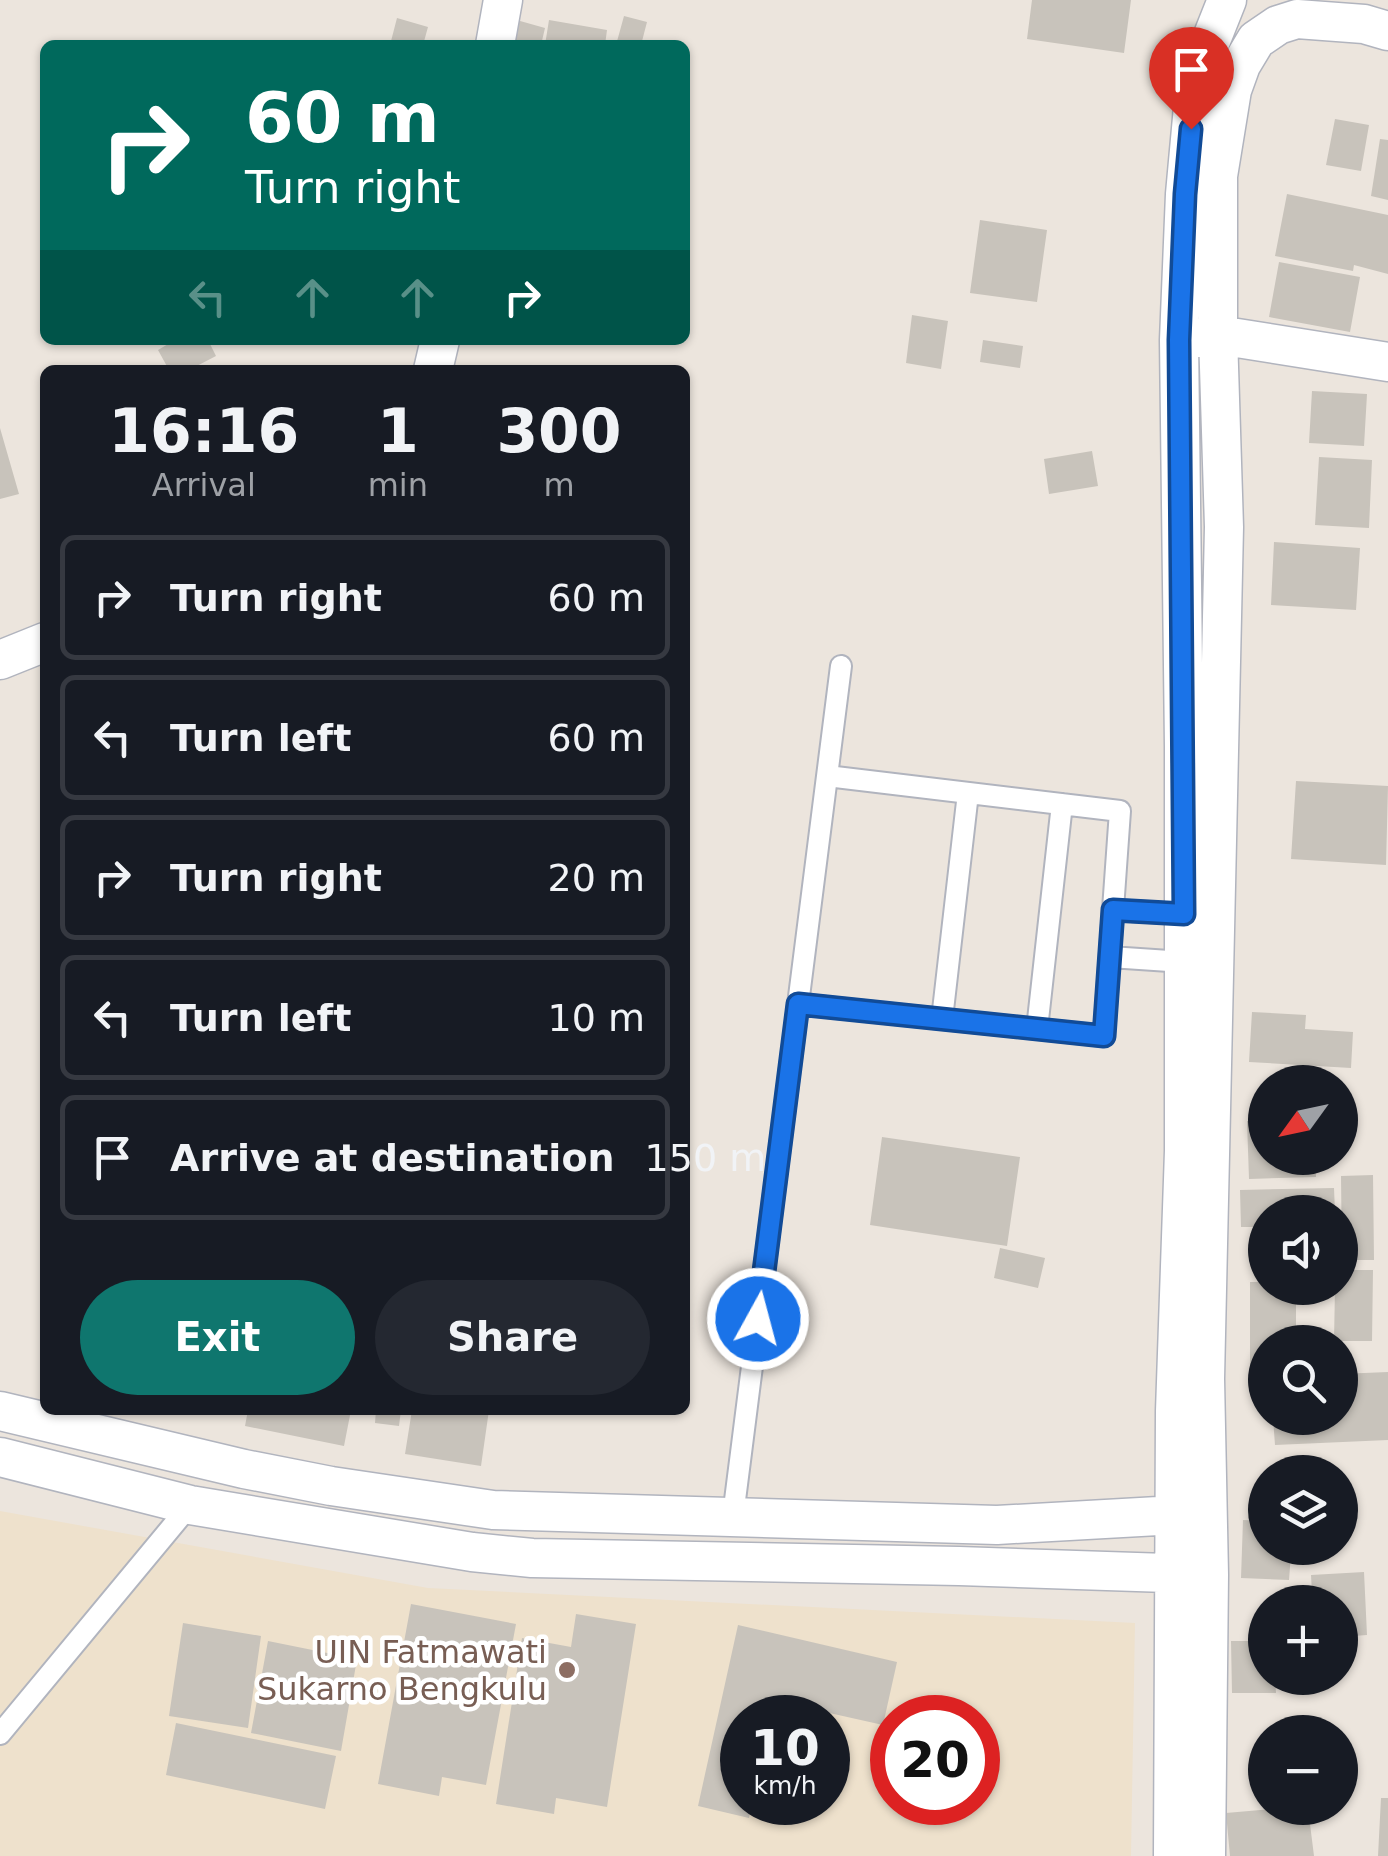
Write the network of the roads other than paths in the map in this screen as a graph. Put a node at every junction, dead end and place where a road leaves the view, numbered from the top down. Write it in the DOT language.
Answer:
graph roads {
  1 [pos="504,0"];
  2 [pos="1228,0"];
  3 [pos="1388,31"];
  4 [pos="496,40"];
  5 [pos="1218,335"];
  6 [pos="1179,340"];
  7 [pos="1388,362"];
  8 [pos="40,644"];
  9 [pos="0,660"];
  10 [pos="840,666"];
  11 [pos="827,776"];
  12 [pos="968,793"];
  13 [pos="1062,804"];
  14 [pos="1113,910"];
  15 [pos="1184,914"];
  16 [pos="1110,958"];
  17 [pos="1184,962"];
  18 [pos="798,1004"];
  19 [pos="942,1019"];
  20 [pos="1037,1029"];
  21 [pos="1195,1238"];
  22 [pos="0,1411"];
  23 [pos="0,1457"];
  24 [pos="190,1506"];
  25 [pos="1176,1515"];
  26 [pos="733,1516"];
  27 [pos="960,1523"];
  28 [pos="959,1566"];
  29 [pos="1192,1574"];
  30 [pos="0,1734"];
  31 [pos="1174,1856"];
  32 [pos="1206,1856"];
  1 -- 4 [label="street"];
  2 -- 6 [label="street"];
  3 -- 5 [label="street"];
  5 -- 6 [label="street"];
  5 -- 7 [label="street"];
  5 -- 21 [label="street"];
  6 -- 15 [label="street"];
  8 -- 9 [label="street"];
  10 -- 11 [label="lane"];
  11 -- 12 [label="lane"];
  11 -- 18 [label="lane"];
  12 -- 13 [label="lane"];
  12 -- 19 [label="lane"];
  13 -- 14 [label="lane"];
  13 -- 20 [label="lane"];
  14 -- 15 [label="lane"];
  14 -- 16 [label="lane"];
  15 -- 17 [label="street"];
  16 -- 17 [label="lane"];
  16 -- 20 [label="lane"];
  17 -- 21 [label="street"];
  18 -- 19 [label="lane"];
  18 -- 26 [label="lane"];
  19 -- 20 [label="lane"];
  21 -- 25 [label="street"];
  21 -- 29 [label="street"];
  22 -- 26 [label="street"];
  23 -- 24 [label="street"];
  24 -- 28 [label="street"];
  24 -- 30 [label="lane"];
  25 -- 27 [label="street"];
  25 -- 29 [label="street"];
  26 -- 27 [label="street"];
  27 -- 28 [label="street"];
  28 -- 29 [label="street"];
  29 -- 31 [label="street"];
  29 -- 32 [label="street"];
}
